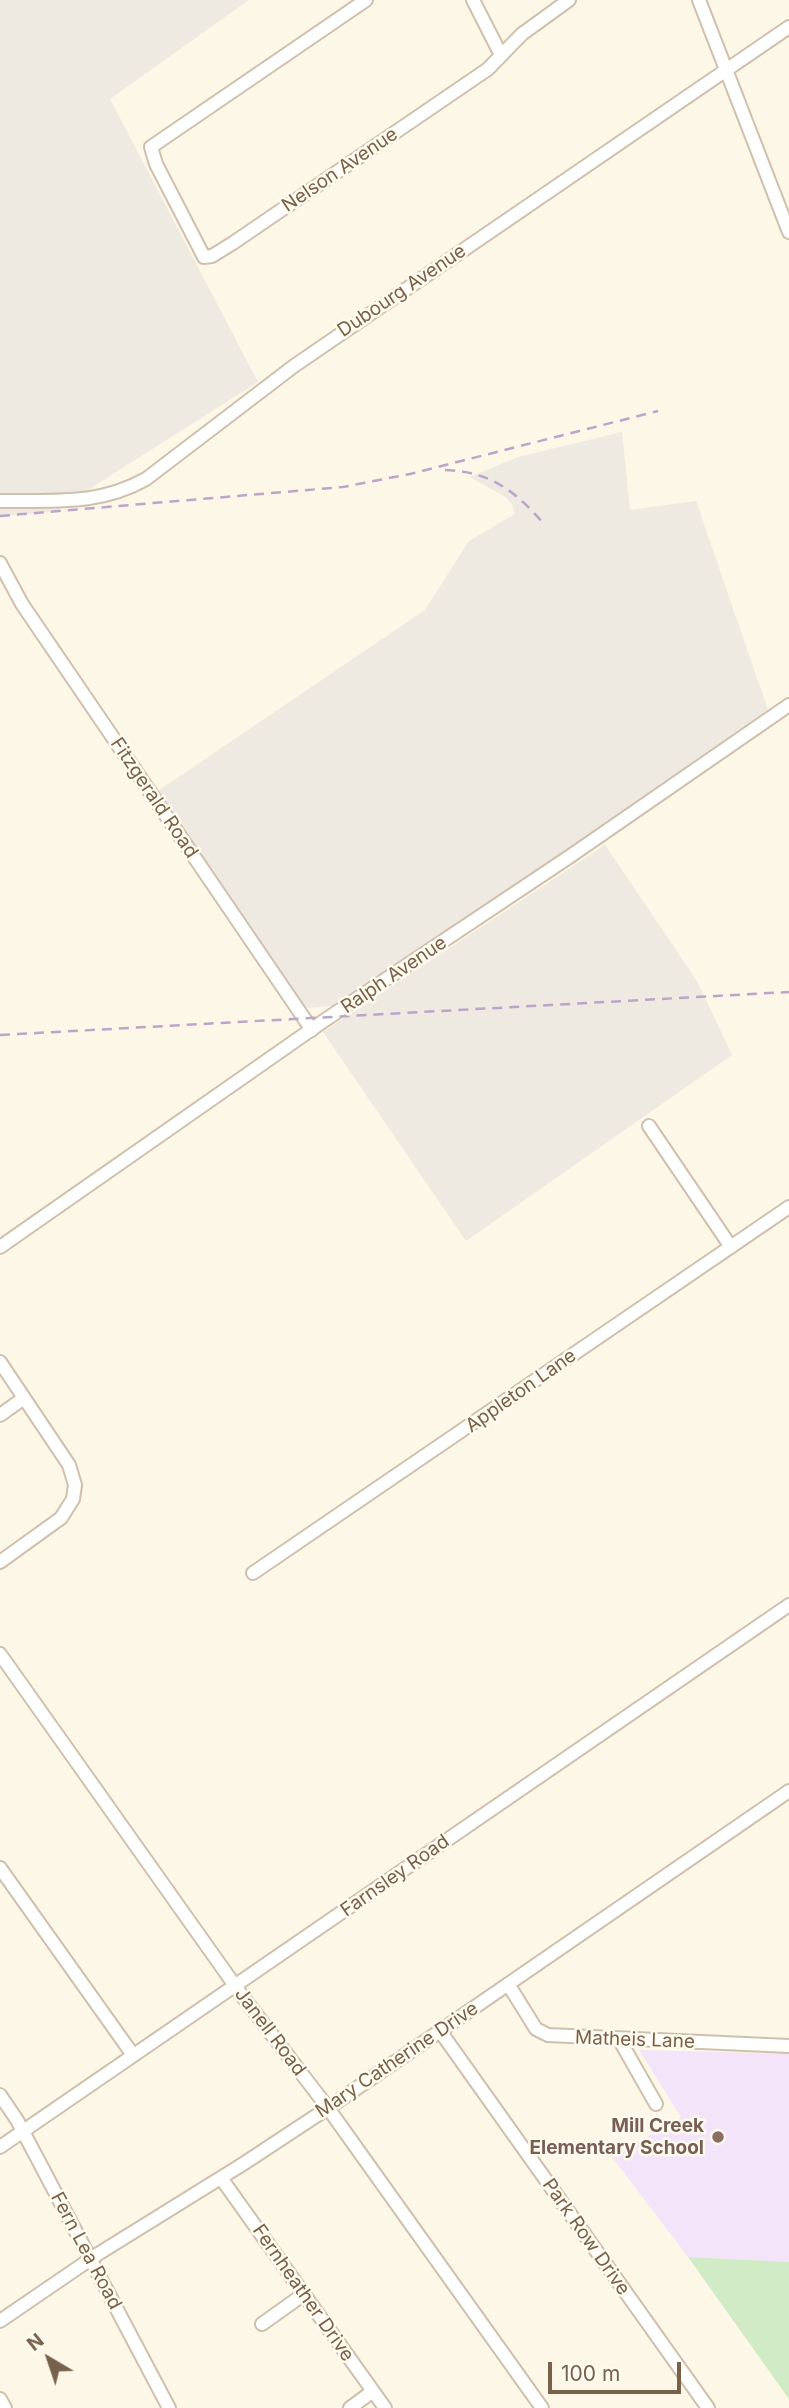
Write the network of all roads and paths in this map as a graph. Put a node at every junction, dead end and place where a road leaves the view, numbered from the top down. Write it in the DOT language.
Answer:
graph roads {
  1 [pos="366,0"];
  2 [pos="473,0"];
  3 [pos="569,0"];
  4 [pos="699,0"];
  5 [pos="789,27"];
  6 [pos="501,55"];
  7 [pos="726,71"];
  8 [pos="789,232"];
  9 [pos="0,501"];
  10 [pos="0,563"];
  11 [pos="789,705"];
  12 [pos="312,1030"];
  13 [pos="649,1126"];
  14 [pos="789,1207"];
  15 [pos="0,1247"];
  16 [pos="731,1247"];
  17 [pos="0,1362"];
  18 [pos="24,1398"];
  19 [pos="0,1415"];
  20 [pos="0,1562"];
  21 [pos="253,1573"];
  22 [pos="789,1605"];
  23 [pos="0,1654"];
  24 [pos="789,1791"];
  25 [pos="0,1868"];
  26 [pos="508,1984"];
  27 [pos="235,1986"];
  28 [pos="440,2031"];
  29 [pos="619,2039"];
  30 [pos="789,2046"];
  31 [pos="133,2055"];
  32 [pos="0,2095"];
  33 [pos="656,2104"];
  34 [pos="328,2108"];
  35 [pos="23,2130"];
  36 [pos="0,2147"];
  37 [pos="221,2178"];
  38 [pos="90,2259"];
  39 [pos="304,2294"];
  40 [pos="0,2321"];
  41 [pos="262,2324"];
  42 [pos="373,2391"];
  43 [pos="0,2399"];
  44 [pos="5,2408"];
  45 [pos="169,2408"];
  46 [pos="350,2408"];
  47 [pos="385,2408"];
  48 [pos="542,2408"];
  49 [pos="708,2408"];
  1 -- 6 [label="street, Nelson Avenue"];
  2 -- 6 [label="street"];
  3 -- 6 [label="street, Nelson Avenue"];
  4 -- 7 [label="street"];
  5 -- 7 [label="street, Dubourg Avenue"];
  7 -- 8 [label="street"];
  7 -- 9 [label="street, Dubourg Avenue"];
  10 -- 12 [label="street, Fitzgerald Road"];
  11 -- 12 [label="street, Ralph Avenue"];
  12 -- 15 [label="street, Ralph Avenue"];
  13 -- 16 [label="street"];
  14 -- 16 [label="street, Appleton Lane"];
  16 -- 21 [label="street, Appleton Lane"];
  17 -- 18 [label="street"];
  18 -- 19 [label="street"];
  18 -- 20 [label="street"];
  22 -- 27 [label="street, Farnsley Road"];
  23 -- 27 [label="street, Janell Road"];
  24 -- 26 [label="street, Mary Catherine Drive"];
  25 -- 31 [label="street"];
  26 -- 28 [label="street, Mary Catherine Drive"];
  26 -- 29 [label="street, Matheis Lane"];
  27 -- 31 [label="street, Farnsley Road"];
  27 -- 34 [label="street, Janell Road"];
  28 -- 34 [label="street, Mary Catherine Drive"];
  28 -- 49 [label="street, Park Row Drive"];
  29 -- 30 [label="street, Matheis Lane"];
  29 -- 33 [label="street"];
  31 -- 35 [label="street, Farnsley Road"];
  32 -- 35 [label="street, Fern Lea Road"];
  34 -- 37 [label="street, Mary Catherine Drive"];
  34 -- 48 [label="street, Janell Road"];
  35 -- 36 [label="street, Farnsley Road"];
  35 -- 38 [label="street, Fern Lea Road"];
  37 -- 38 [label="street, Mary Catherine Drive"];
  37 -- 39 [label="street, Fernheather Drive"];
  38 -- 40 [label="street, Mary Catherine Drive"];
  38 -- 45 [label="street, Fern Lea Road"];
  39 -- 41 [label="street"];
  39 -- 42 [label="street, Fernheather Drive"];
  42 -- 46 [label="street"];
  42 -- 47 [label="street, Fernheather Drive"];
  43 -- 44 [label="street"];
}
